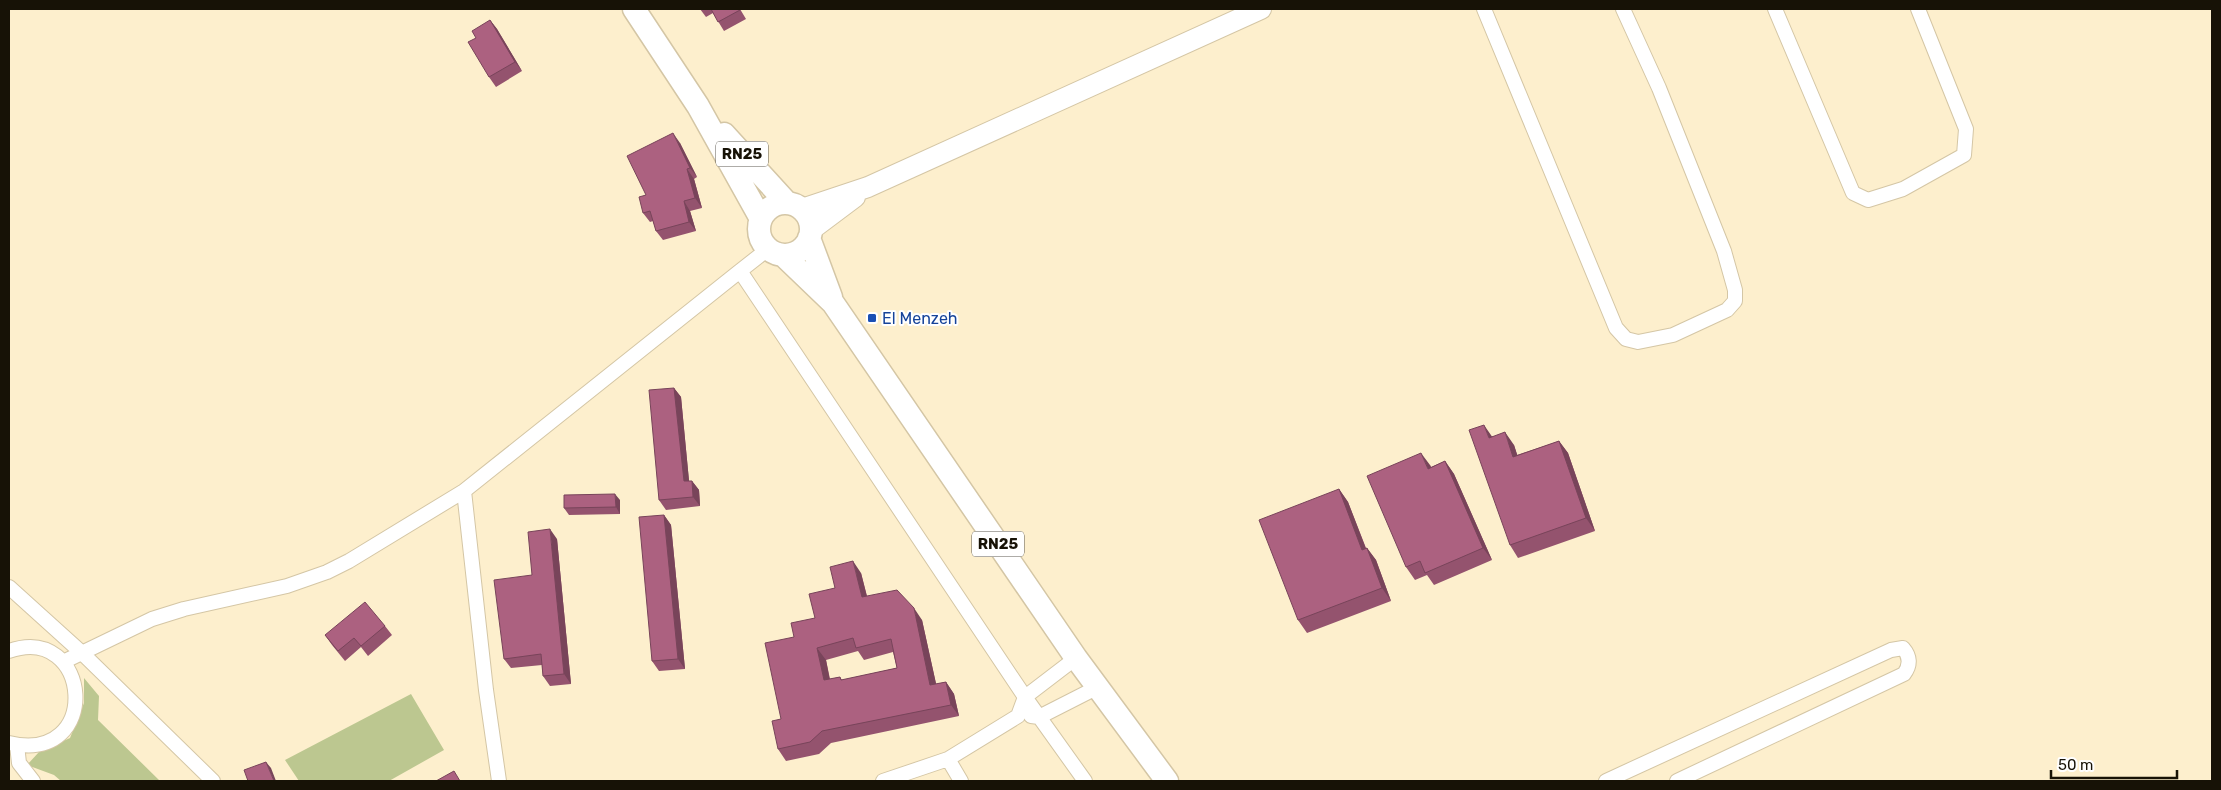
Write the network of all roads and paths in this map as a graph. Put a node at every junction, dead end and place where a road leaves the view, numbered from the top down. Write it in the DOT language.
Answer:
graph roads {
  1 [pos="634,9"];
  2 [pos="1261,9"];
  3 [pos="1484,9"];
  4 [pos="1624,9"];
  5 [pos="1775,9"];
  6 [pos="1918,9"];
  7 [pos="698,106"];
  8 [pos="868,187"];
  9 [pos="794,206"];
  10 [pos="761,219"];
  11 [pos="810,234"];
  12 [pos="776,252"];
  13 [pos="740,271"];
  14 [pos="833,303"];
  15 [pos="464,491"];
  16 [pos="9,587"];
  17 [pos="9,650"];
  18 [pos="82,653"];
  19 [pos="1076,658"];
  20 [pos="63,662"];
  21 [pos="1098,687"];
  22 [pos="1025,697"];
  23 [pos="1018,716"];
  24 [pos="1039,717"];
  25 [pos="13,744"];
  26 [pos="948,758"];
  27 [pos="33,781"];
  28 [pos="213,781"];
  29 [pos="500,781"];
  30 [pos="883,781"];
  31 [pos="961,781"];
  32 [pos="1085,781"];
  33 [pos="1168,781"];
  34 [pos="1606,781"];
  35 [pos="1677,781"];
  1 -- 7 [label="main road, RN25"];
  2 -- 8 [label="street"];
  3 -- 4 [label="street"];
  5 -- 6 [label="street"];
  7 -- 9 [label="main road, RN25"];
  7 -- 10 [label="main road, RN25"];
  8 -- 9 [label="street"];
  8 -- 11 [label="street"];
  9 -- 10 [label="main road"];
  9 -- 11 [label="main road, RN25"];
  10 -- 12 [label="main road, RN25"];
  11 -- 12 [label="main road"];
  11 -- 14 [label="main road, RN25"];
  12 -- 13 [label="street"];
  12 -- 14 [label="main road, RN25"];
  13 -- 15 [label="street"];
  13 -- 22 [label="street"];
  14 -- 19 [label="main road, RN25"];
  15 -- 18 [label="street"];
  15 -- 29 [label="street"];
  16 -- 18 [label="street"];
  17 -- 20 [label="street"];
  18 -- 20 [label="street"];
  18 -- 28 [label="street"];
  19 -- 21 [label="main road, RN25"];
  19 -- 22 [label="street"];
  20 -- 25 [label="street"];
  21 -- 24 [label="street"];
  21 -- 33 [label="main road, RN25"];
  22 -- 23 [label="street"];
  22 -- 24 [label="street"];
  23 -- 24 [label="street"];
  23 -- 26 [label="street"];
  24 -- 32 [label="street"];
  25 -- 27 [label="street"];
  26 -- 30 [label="street"];
  26 -- 31 [label="street"];
  34 -- 35 [label="street"];
}
